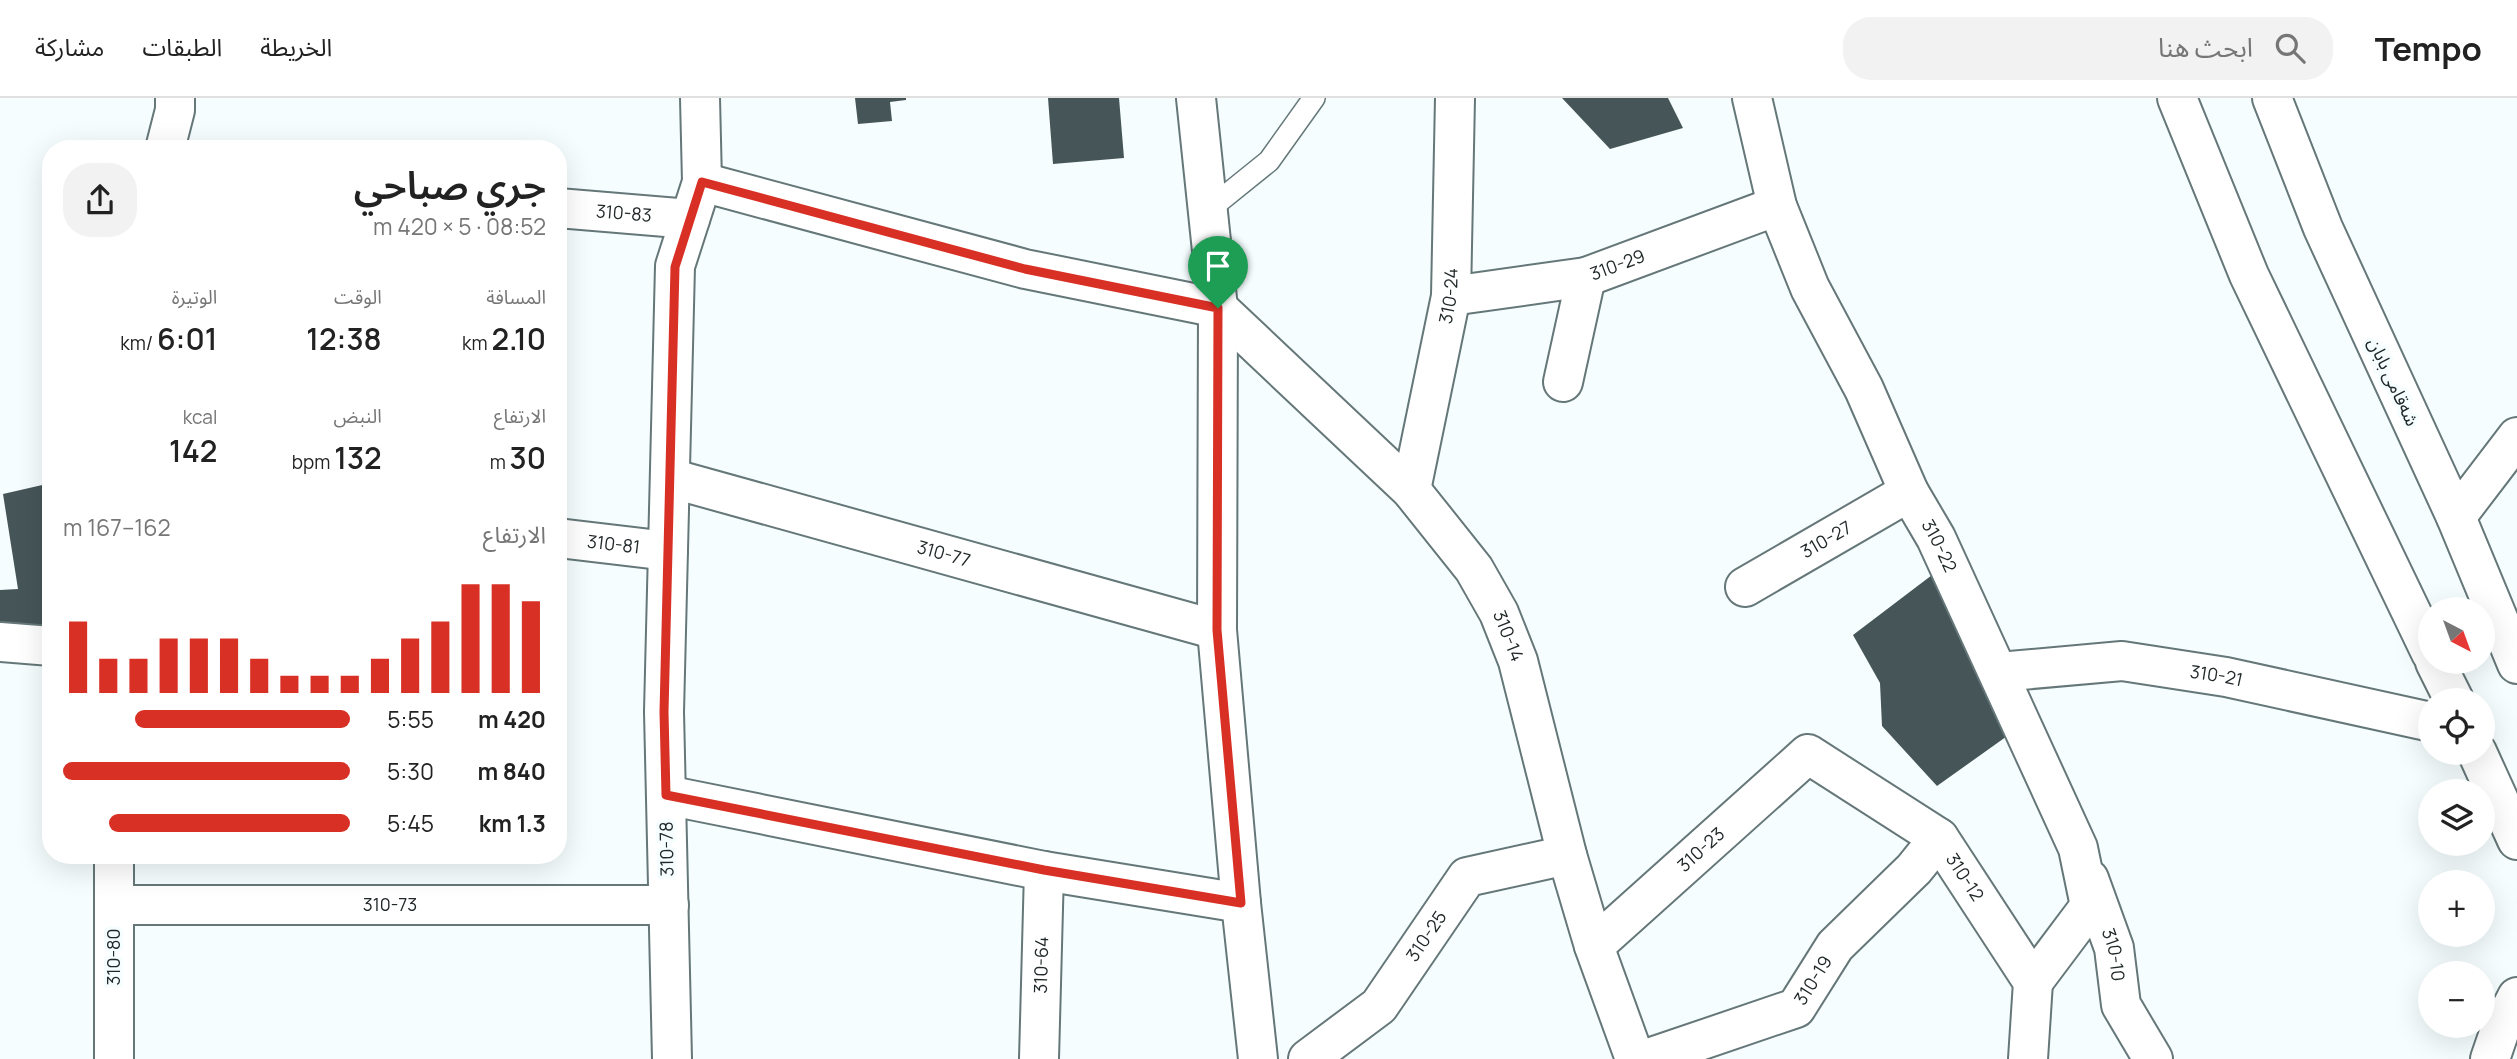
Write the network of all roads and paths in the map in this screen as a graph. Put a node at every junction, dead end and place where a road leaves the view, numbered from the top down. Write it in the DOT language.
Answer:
graph roads {
  1 [pos="176,98"];
  2 [pos="701,98"];
  3 [pos="1196,98"];
  4 [pos="1314,98"];
  5 [pos="1455,98"];
  6 [pos="2177,98"];
  7 [pos="2272,98"];
  8 [pos="1754,99"];
  9 [pos="167,140"];
  10 [pos="702,182"];
  11 [pos="1777,206"];
  12 [pos="567,209"];
  13 [pos="1207,211"];
  14 [pos="690,219"];
  15 [pos="1586,277"];
  16 [pos="1451,296"];
  17 [pos="1218,308"];
  18 [pos="1563,382"];
  19 [pos="2517,436"];
  20 [pos="670,478"];
  21 [pos="1411,490"];
  22 [pos="1909,492"];
  23 [pos="2456,517"];
  24 [pos="567,539"];
  25 [pos="668,551"];
  26 [pos="1745,587"];
  27 [pos="2418,626"];
  28 [pos="1217,630"];
  29 [pos="0,642"];
  30 [pos="42,645"];
  31 [pos="2517,664"];
  32 [pos="1999,672"];
  33 [pos="2418,719"];
  34 [pos="1808,754"];
  35 [pos="2483,765"];
  36 [pos="666,795"];
  37 [pos="1939,838"];
  38 [pos="2517,840"];
  39 [pos="2078,848"];
  40 [pos="1567,855"];
  41 [pos="114,864"];
  42 [pos="1044,870"];
  43 [pos="1241,903"];
  44 [pos="114,905"];
  45 [pos="668,905"];
  46 [pos="1594,946"];
  47 [pos="2034,982"];
  48 [pos="2517,998"];
  49 [pos="114,1059"];
  50 [pos="672,1059"];
  51 [pos="1040,1059"];
  52 [pos="1258,1059"];
  53 [pos="1308,1059"];
  54 [pos="1635,1059"];
  55 [pos="1646,1059"];
  56 [pos="2028,1059"];
  57 [pos="2153,1059"];
  58 [pos="2490,1059"];
  1 -- 9 [label="street"];
  2 -- 10 [label="street, 310-78"];
  3 -- 13 [label="street"];
  4 -- 13 [label="lane"];
  5 -- 16 [label="street, 310-24"];
  6 -- 27 [label="street"];
  7 -- 23 [label="street, شەقامی بابان"];
  8 -- 11 [label="street, 310-22"];
  10 -- 14 [label="street, 310-78"];
  10 -- 17 [label="street"];
  11 -- 15 [label="street, 310-29"];
  11 -- 22 [label="street, 310-22"];
  12 -- 14 [label="street, 310-83"];
  13 -- 17 [label="street"];
  14 -- 20 [label="street, 310-78"];
  15 -- 16 [label="street, 310-29"];
  15 -- 18 [label="street"];
  16 -- 21 [label="street, 310-24"];
  17 -- 21 [label="street, 310-14"];
  17 -- 28 [label="street"];
  19 -- 23 [label="street"];
  20 -- 25 [label="street, 310-78"];
  20 -- 28 [label="street, 310-77"];
  21 -- 40 [label="street, 310-14"];
  22 -- 26 [label="street, 310-27"];
  22 -- 32 [label="street, 310-22"];
  23 -- 31 [label="street, شەقامی بابان"];
  24 -- 25 [label="street, 310-81"];
  25 -- 36 [label="street, 310-78"];
  28 -- 43 [label="street"];
  29 -- 30 [label="street"];
  32 -- 33 [label="street, 310-21"];
  32 -- 39 [label="street, 310-22"];
  34 -- 37 [label="street, 310-12"];
  34 -- 46 [label="street, 310-23"];
  35 -- 38 [label="street"];
  36 -- 42 [label="street"];
  36 -- 45 [label="street, 310-78"];
  37 -- 47 [label="street, 310-12"];
  37 -- 55 [label="street, 310-19"];
  39 -- 47 [label="street, 310-22"];
  39 -- 57 [label="street, 310-10"];
  40 -- 46 [label="street, 310-14"];
  40 -- 53 [label="street, 310-25"];
  41 -- 44 [label="street, 310-80"];
  42 -- 43 [label="street"];
  42 -- 51 [label="street, 310-64"];
  43 -- 52 [label="street"];
  44 -- 45 [label="street, 310-73"];
  44 -- 49 [label="street, 310-80"];
  45 -- 50 [label="street, 310-78"];
  46 -- 54 [label="street, 310-14"];
  47 -- 56 [label="street"];
  48 -- 58 [label="street"];
}
